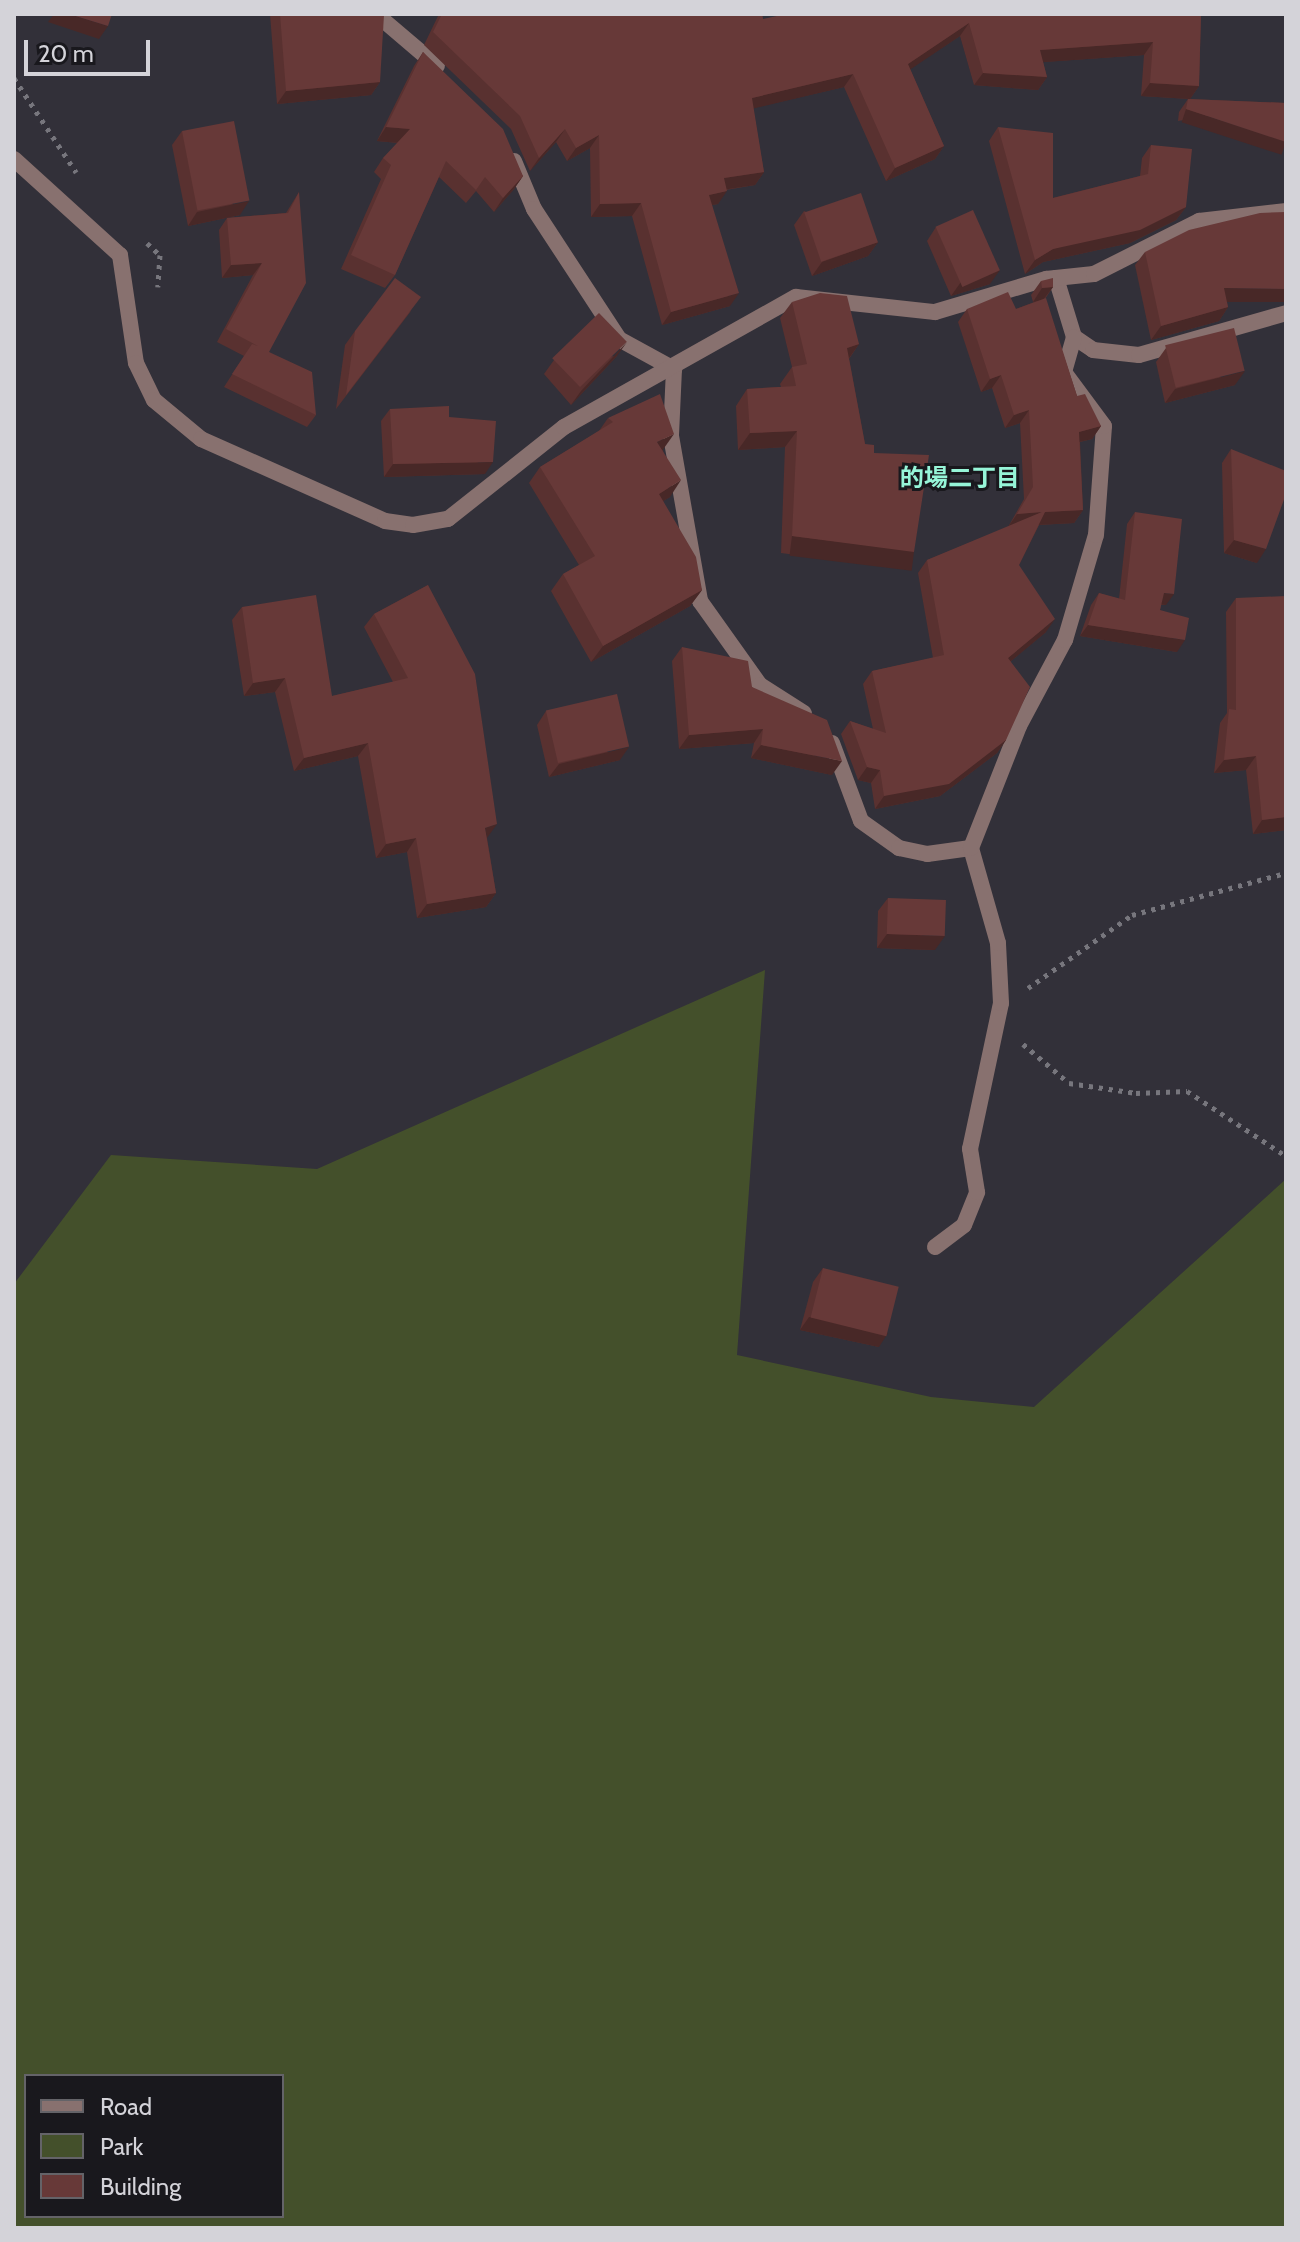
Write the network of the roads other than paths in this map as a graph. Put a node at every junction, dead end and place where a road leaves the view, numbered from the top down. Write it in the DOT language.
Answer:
graph roads {
  1 [pos="376,14"];
  2 [pos="455,85"];
  3 [pos="503,136"];
  4 [pos="14,159"];
  5 [pos="1286,211"];
  6 [pos="1056,278"];
  7 [pos="1286,313"];
  8 [pos="1074,337"];
  9 [pos="674,369"];
  10 [pos="971,848"];
  11 [pos="935,1247"];
  1 -- 2 [label="street"];
  3 -- 9 [label="street"];
  4 -- 9 [label="street"];
  5 -- 6 [label="street"];
  6 -- 8 [label="street"];
  6 -- 9 [label="street"];
  7 -- 8 [label="street"];
  8 -- 10 [label="street"];
  9 -- 10 [label="street"];
  10 -- 11 [label="street"];
}
